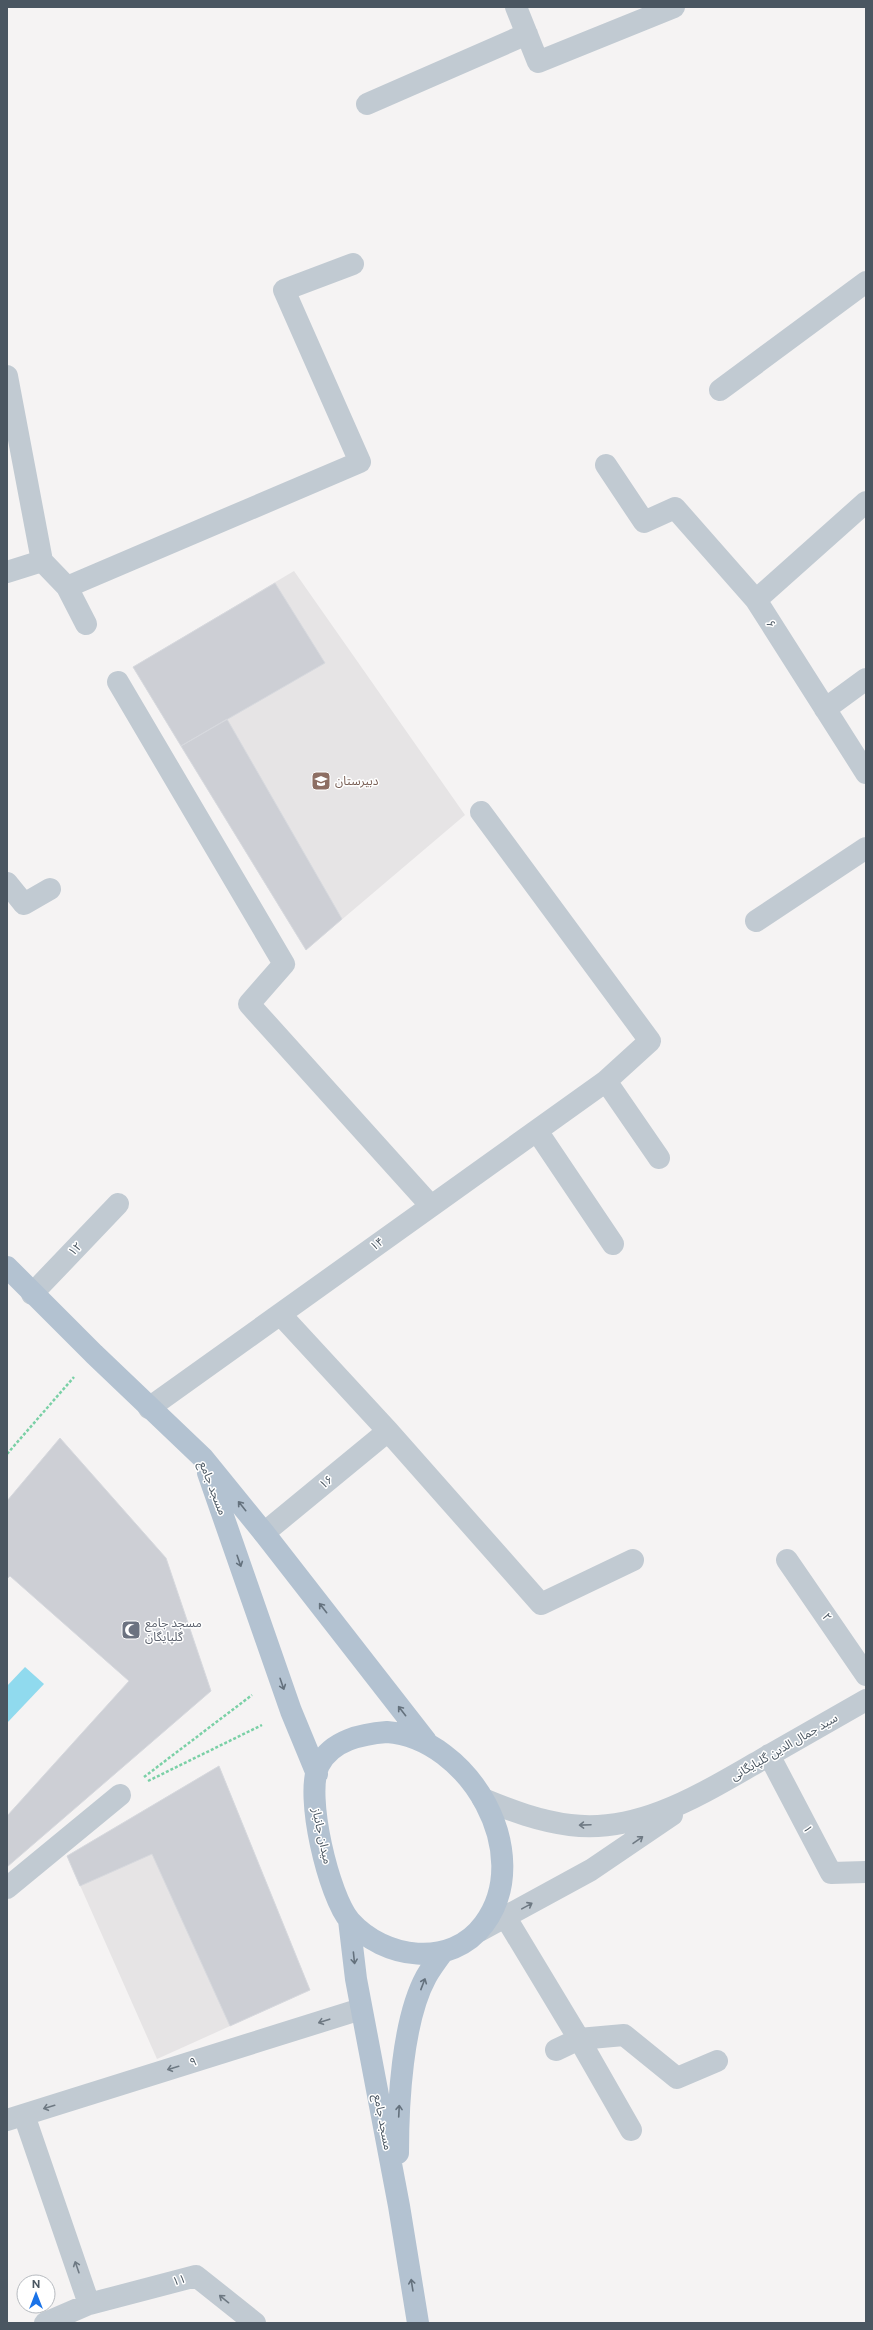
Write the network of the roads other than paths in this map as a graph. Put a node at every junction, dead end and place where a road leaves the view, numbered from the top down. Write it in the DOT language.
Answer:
graph roads {
  1 [pos="516,7"];
  2 [pos="674,7"];
  3 [pos="527,34"];
  4 [pos="367,104"];
  5 [pos="353,264"];
  6 [pos="866,282"];
  7 [pos="7,376"];
  8 [pos="720,390"];
  9 [pos="606,465"];
  10 [pos="866,502"];
  11 [pos="42,561"];
  12 [pos="7,572"];
  13 [pos="67,587"];
  14 [pos="756,600"];
  15 [pos="86,624"];
  16 [pos="866,679"];
  17 [pos="118,682"];
  18 [pos="825,709"];
  19 [pos="866,773"];
  20 [pos="481,812"];
  21 [pos="866,848"];
  22 [pos="7,883"];
  23 [pos="50,889"];
  24 [pos="756,921"];
  25 [pos="606,1081"];
  26 [pos="537,1131"];
  27 [pos="659,1158"];
  28 [pos="118,1204"];
  29 [pos="430,1206"];
  30 [pos="613,1244"];
  31 [pos="7,1267"];
  32 [pos="32,1294"];
  33 [pos="280,1314"];
  34 [pos="149,1408"];
  35 [pos="388,1431"];
  36 [pos="203,1458"];
  37 [pos="264,1533"];
  38 [pos="633,1560"];
  39 [pos="787,1560"];
  40 [pos="866,1675"];
  41 [pos="866,1700"];
  42 [pos="426,1742"];
  43 [pos="770,1755"];
  44 [pos="317,1774"];
  45 [pos="702,1793"];
  46 [pos="120,1795"];
  47 [pos="483,1799"];
  48 [pos="865,1874"];
  49 [pos="7,1888"];
  50 [pos="506,1918"];
  51 [pos="349,1920"];
  52 [pos="479,1931"];
  53 [pos="443,1952"];
  54 [pos="361,2009"];
  55 [pos="579,2039"];
  56 [pos="556,2050"];
  57 [pos="717,2061"];
  58 [pos="15,2118"];
  59 [pos="631,2130"];
  60 [pos="399,2206"];
  61 [pos="89,2304"];
  62 [pos="45,2323"];
  63 [pos="254,2323"];
  64 [pos="418,2323"];
  1 -- 3 [label="street"];
  2 -- 3 [label="street"];
  3 -- 4 [label="street"];
  5 -- 13 [label="street"];
  6 -- 8 [label="street"];
  7 -- 11 [label="street"];
  9 -- 14 [label="street, ۶"];
  10 -- 14 [label="street"];
  11 -- 12 [label="street"];
  11 -- 13 [label="street"];
  13 -- 15 [label="street"];
  14 -- 18 [label="street, ۶"];
  16 -- 18 [label="street"];
  17 -- 29 [label="street"];
  18 -- 19 [label="street, ۶"];
  20 -- 25 [label="street, ۱۴"];
  21 -- 24 [label="street"];
  22 -- 23 [label="street"];
  25 -- 26 [label="street, ۱۴"];
  25 -- 27 [label="street"];
  26 -- 29 [label="street, ۱۴"];
  26 -- 30 [label="street"];
  28 -- 32 [label="street, ۱۲"];
  29 -- 33 [label="street, ۱۴"];
  31 -- 32 [label="main road, مسجد جامع"];
  32 -- 34 [label="main road, مسجد جامع"];
  33 -- 34 [label="street, ۱۴"];
  33 -- 35 [label="street"];
  34 -- 36 [label="main road, مسجد جامع"];
  35 -- 37 [label="street, ۱۶"];
  35 -- 38 [label="street"];
  37 -- 36 [label="main road, one-way"];
  36 -- 44 [label="main road, مسجد جامع, one-way"];
  42 -- 37 [label="main road, one-way"];
  39 -- 40 [label="street, ۲"];
  41 -- 43 [label="street, سید جمال الدین گلپایگانی"];
  42 -- 44 [label="main road, میدان جانباز"];
  42 -- 47 [label="main road, میدان جانباز"];
  43 -- 45 [label="street, سید جمال الدین گلپایگانی"];
  43 -- 48 [label="street, ۱"];
  44 -- 51 [label="main road, میدان جانباز"];
  45 -- 47 [label="street, one-way"];
  50 -- 45 [label="street, one-way"];
  46 -- 49 [label="street"];
  47 -- 52 [label="main road, میدان جانباز"];
  50 -- 52 [label="street"];
  50 -- 55 [label="street"];
  51 -- 53 [label="main road, میدان جانباز"];
  51 -- 54 [label="main road, مسجد جامع, one-way"];
  52 -- 53 [label="main road, میدان جانباز"];
  60 -- 53 [label="main road, one-way"];
  54 -- 58 [label="street, ۹, one-way"];
  54 -- 60 [label="main road, مسجد جامع"];
  55 -- 56 [label="street"];
  55 -- 57 [label="street"];
  55 -- 59 [label="street"];
  61 -- 58 [label="street, one-way"];
  64 -- 60 [label="main road, مسجد جامع, one-way"];
  61 -- 62 [label="street"];
  63 -- 61 [label="street, ۱۱, one-way"];
}
